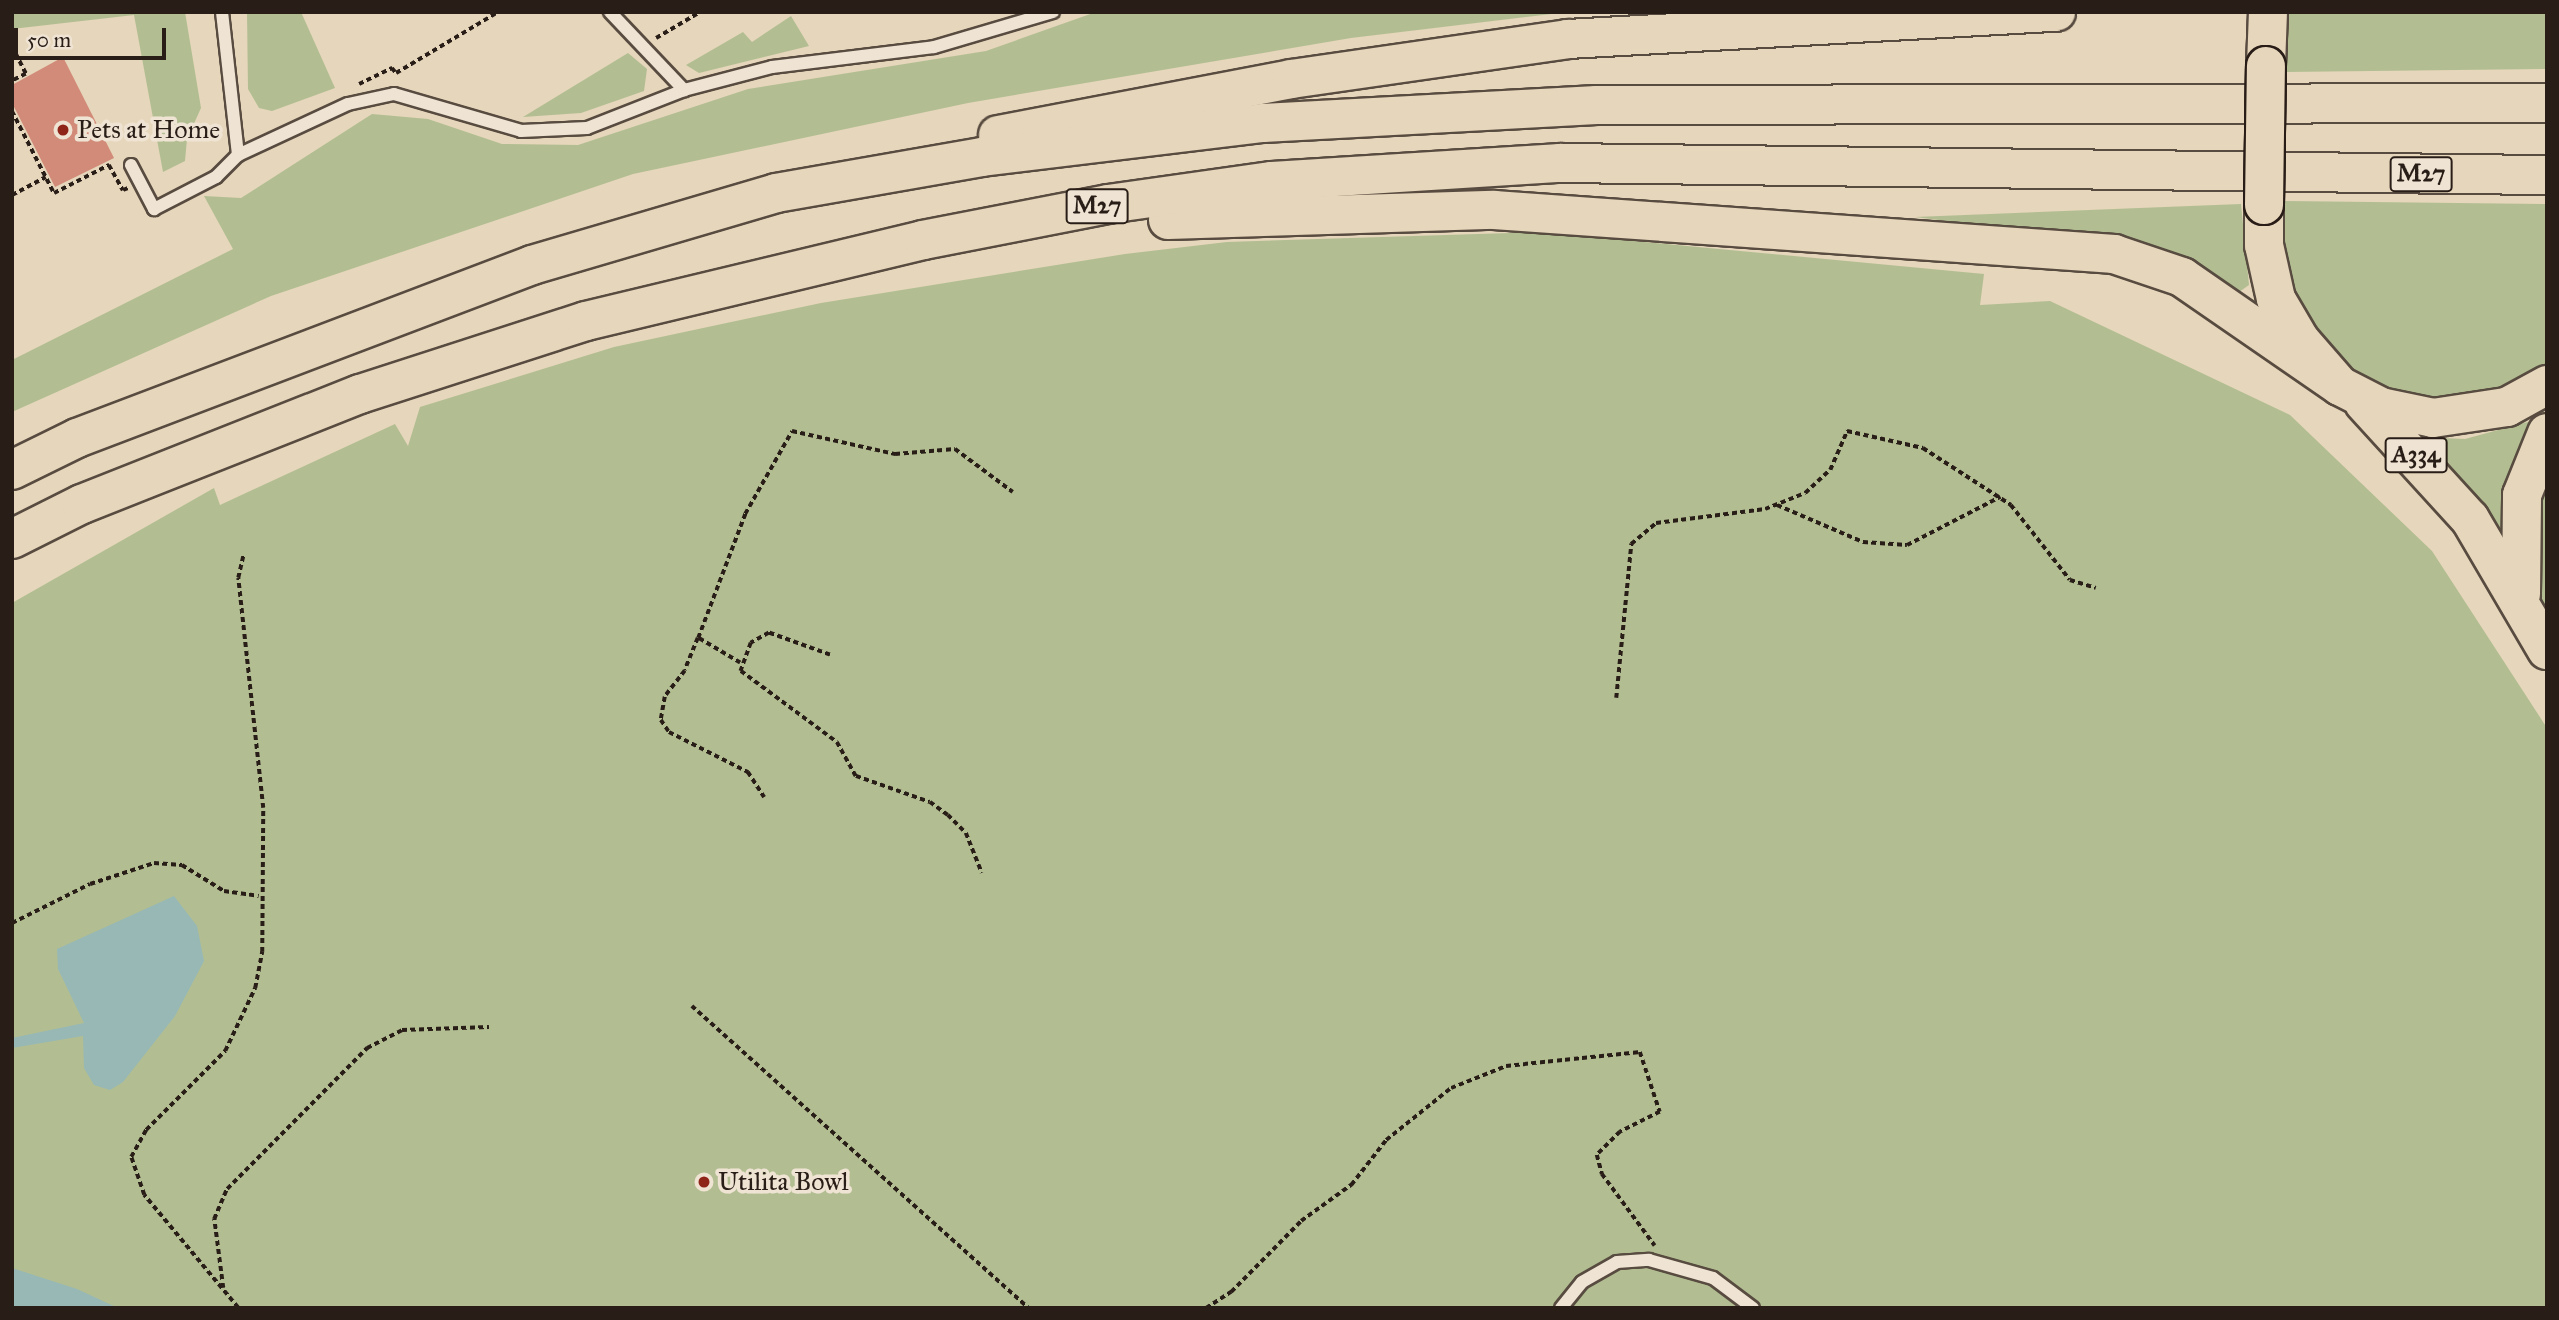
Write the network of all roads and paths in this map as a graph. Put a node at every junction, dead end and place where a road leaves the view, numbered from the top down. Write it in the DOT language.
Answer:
graph roads {
  1 [pos="222,12"];
  2 [pos="498,12"];
  3 [pos="610,12"];
  4 [pos="700,12"];
  5 [pos="1053,12"];
  6 [pos="2056,12"];
  7 [pos="2268,12"];
  8 [pos="12,46"];
  9 [pos="642,47"];
  10 [pos="12,81"];
  11 [pos="684,90"];
  12 [pos="2547,103"];
  13 [pos="348,104"];
  14 [pos="12,111"];
  15 [pos="238,155"];
  16 [pos="131,164"];
  17 [pos="2547,175"];
  18 [pos="46,177"];
  19 [pos="139,182"];
  20 [pos="776,193"];
  21 [pos="12,195"];
  22 [pos="923,240"];
  23 [pos="2547,385"];
  24 [pos="2348,391"];
  25 [pos="2547,433"];
  26 [pos="12,470"];
  27 [pos="1013,492"];
  28 [pos="2000,498"];
  29 [pos="1777,505"];
  30 [pos="12,539"];
  31 [pos="243,556"];
  32 [pos="2096,588"];
  33 [pos="2521,597"];
  34 [pos="698,638"];
  35 [pos="2547,650"];
  36 [pos="830,655"];
  37 [pos="741,663"];
  38 [pos="1616,698"];
  39 [pos="764,797"];
  40 [pos="982,873"];
  41 [pos="259,896"];
  42 [pos="12,923"];
  43 [pos="692,1006"];
  44 [pos="489,1027"];
  45 [pos="1667,1262"];
  46 [pos="223,1290"];
  47 [pos="238,1308"];
  48 [pos="1029,1308"];
  49 [pos="1206,1308"];
  50 [pos="1561,1308"];
  51 [pos="1753,1308"];
  1 -- 15 [label="lane"];
  2 -- 13 [label="path"];
  3 -- 9 [label="lane"];
  4 -- 9 [label="path"];
  5 -- 11 [label="lane"];
  6 -- 20 [label="main road, M27"];
  7 -- 24 [label="main road, bridge"];
  8 -- 10 [label="path"];
  9 -- 11 [label="lane"];
  11 -- 13 [label="lane"];
  12 -- 20 [label="main road, M27"];
  13 -- 15 [label="lane"];
  14 -- 18 [label="path"];
  15 -- 19 [label="lane"];
  16 -- 19 [label="lane"];
  17 -- 22 [label="main road, M27"];
  18 -- 19 [label="path"];
  18 -- 21 [label="path"];
  20 -- 26 [label="main road, M27"];
  22 -- 24 [label="main road, M27"];
  22 -- 30 [label="main road, M27"];
  23 -- 24 [label="main road"];
  24 -- 33 [label="main road, A334"];
  25 -- 33 [label="main road, A334"];
  27 -- 34 [label="path"];
  28 -- 29 [label="path"];
  28 -- 29 [label="path"];
  28 -- 32 [label="path"];
  29 -- 38 [label="path"];
  31 -- 41 [label="path"];
  33 -- 35 [label="main road, A334"];
  34 -- 37 [label="path"];
  34 -- 39 [label="path"];
  36 -- 37 [label="path"];
  37 -- 40 [label="path"];
  41 -- 42 [label="path"];
  41 -- 46 [label="path"];
  43 -- 48 [label="path"];
  44 -- 46 [label="path"];
  45 -- 49 [label="path"];
  45 -- 50 [label="lane"];
  45 -- 51 [label="lane"];
  46 -- 47 [label="path"];
}
